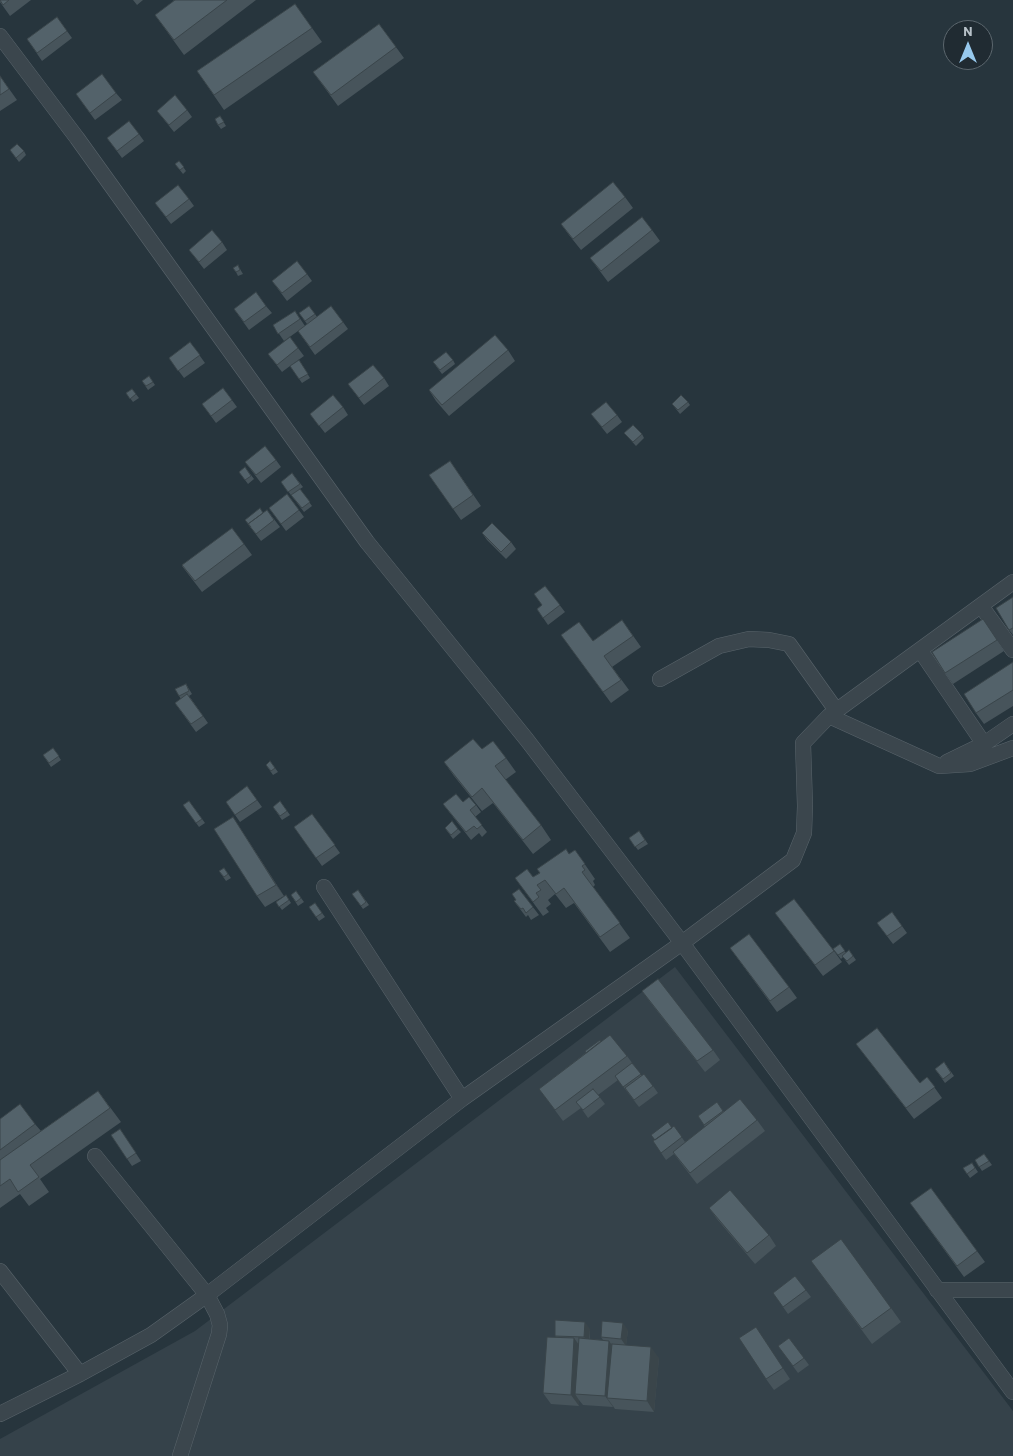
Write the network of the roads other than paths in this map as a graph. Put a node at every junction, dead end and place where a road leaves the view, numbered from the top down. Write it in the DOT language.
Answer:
graph roads {
  1 [pos="0,36"];
  2 [pos="1013,582"];
  3 [pos="981,606"];
  4 [pos="920,650"];
  5 [pos="1013,650"];
  6 [pos="660,679"];
  7 [pos="833,713"];
  8 [pos="1013,724"];
  9 [pos="984,744"];
  10 [pos="1013,748"];
  11 [pos="939,766"];
  12 [pos="324,887"];
  13 [pos="682,943"];
  14 [pos="462,1100"];
  15 [pos="95,1156"];
  16 [pos="0,1271"];
  17 [pos="938,1290"];
  18 [pos="1013,1290"];
  19 [pos="207,1295"];
  20 [pos="80,1374"];
  21 [pos="1013,1392"];
  22 [pos="0,1414"];
  23 [pos="180,1456"];
  1 -- 13 [label="street"];
  2 -- 3 [label="street"];
  3 -- 4 [label="street"];
  3 -- 5 [label="street"];
  4 -- 7 [label="street"];
  4 -- 9 [label="street"];
  6 -- 7 [label="street"];
  7 -- 11 [label="street"];
  7 -- 13 [label="street"];
  8 -- 9 [label="street"];
  9 -- 11 [label="street"];
  10 -- 11 [label="street"];
  12 -- 14 [label="street"];
  13 -- 14 [label="street"];
  13 -- 17 [label="street"];
  14 -- 19 [label="street"];
  15 -- 19 [label="street"];
  16 -- 20 [label="street"];
  17 -- 18 [label="street"];
  17 -- 21 [label="street"];
  19 -- 20 [label="street"];
  19 -- 23 [label="street"];
  20 -- 22 [label="street"];
}
